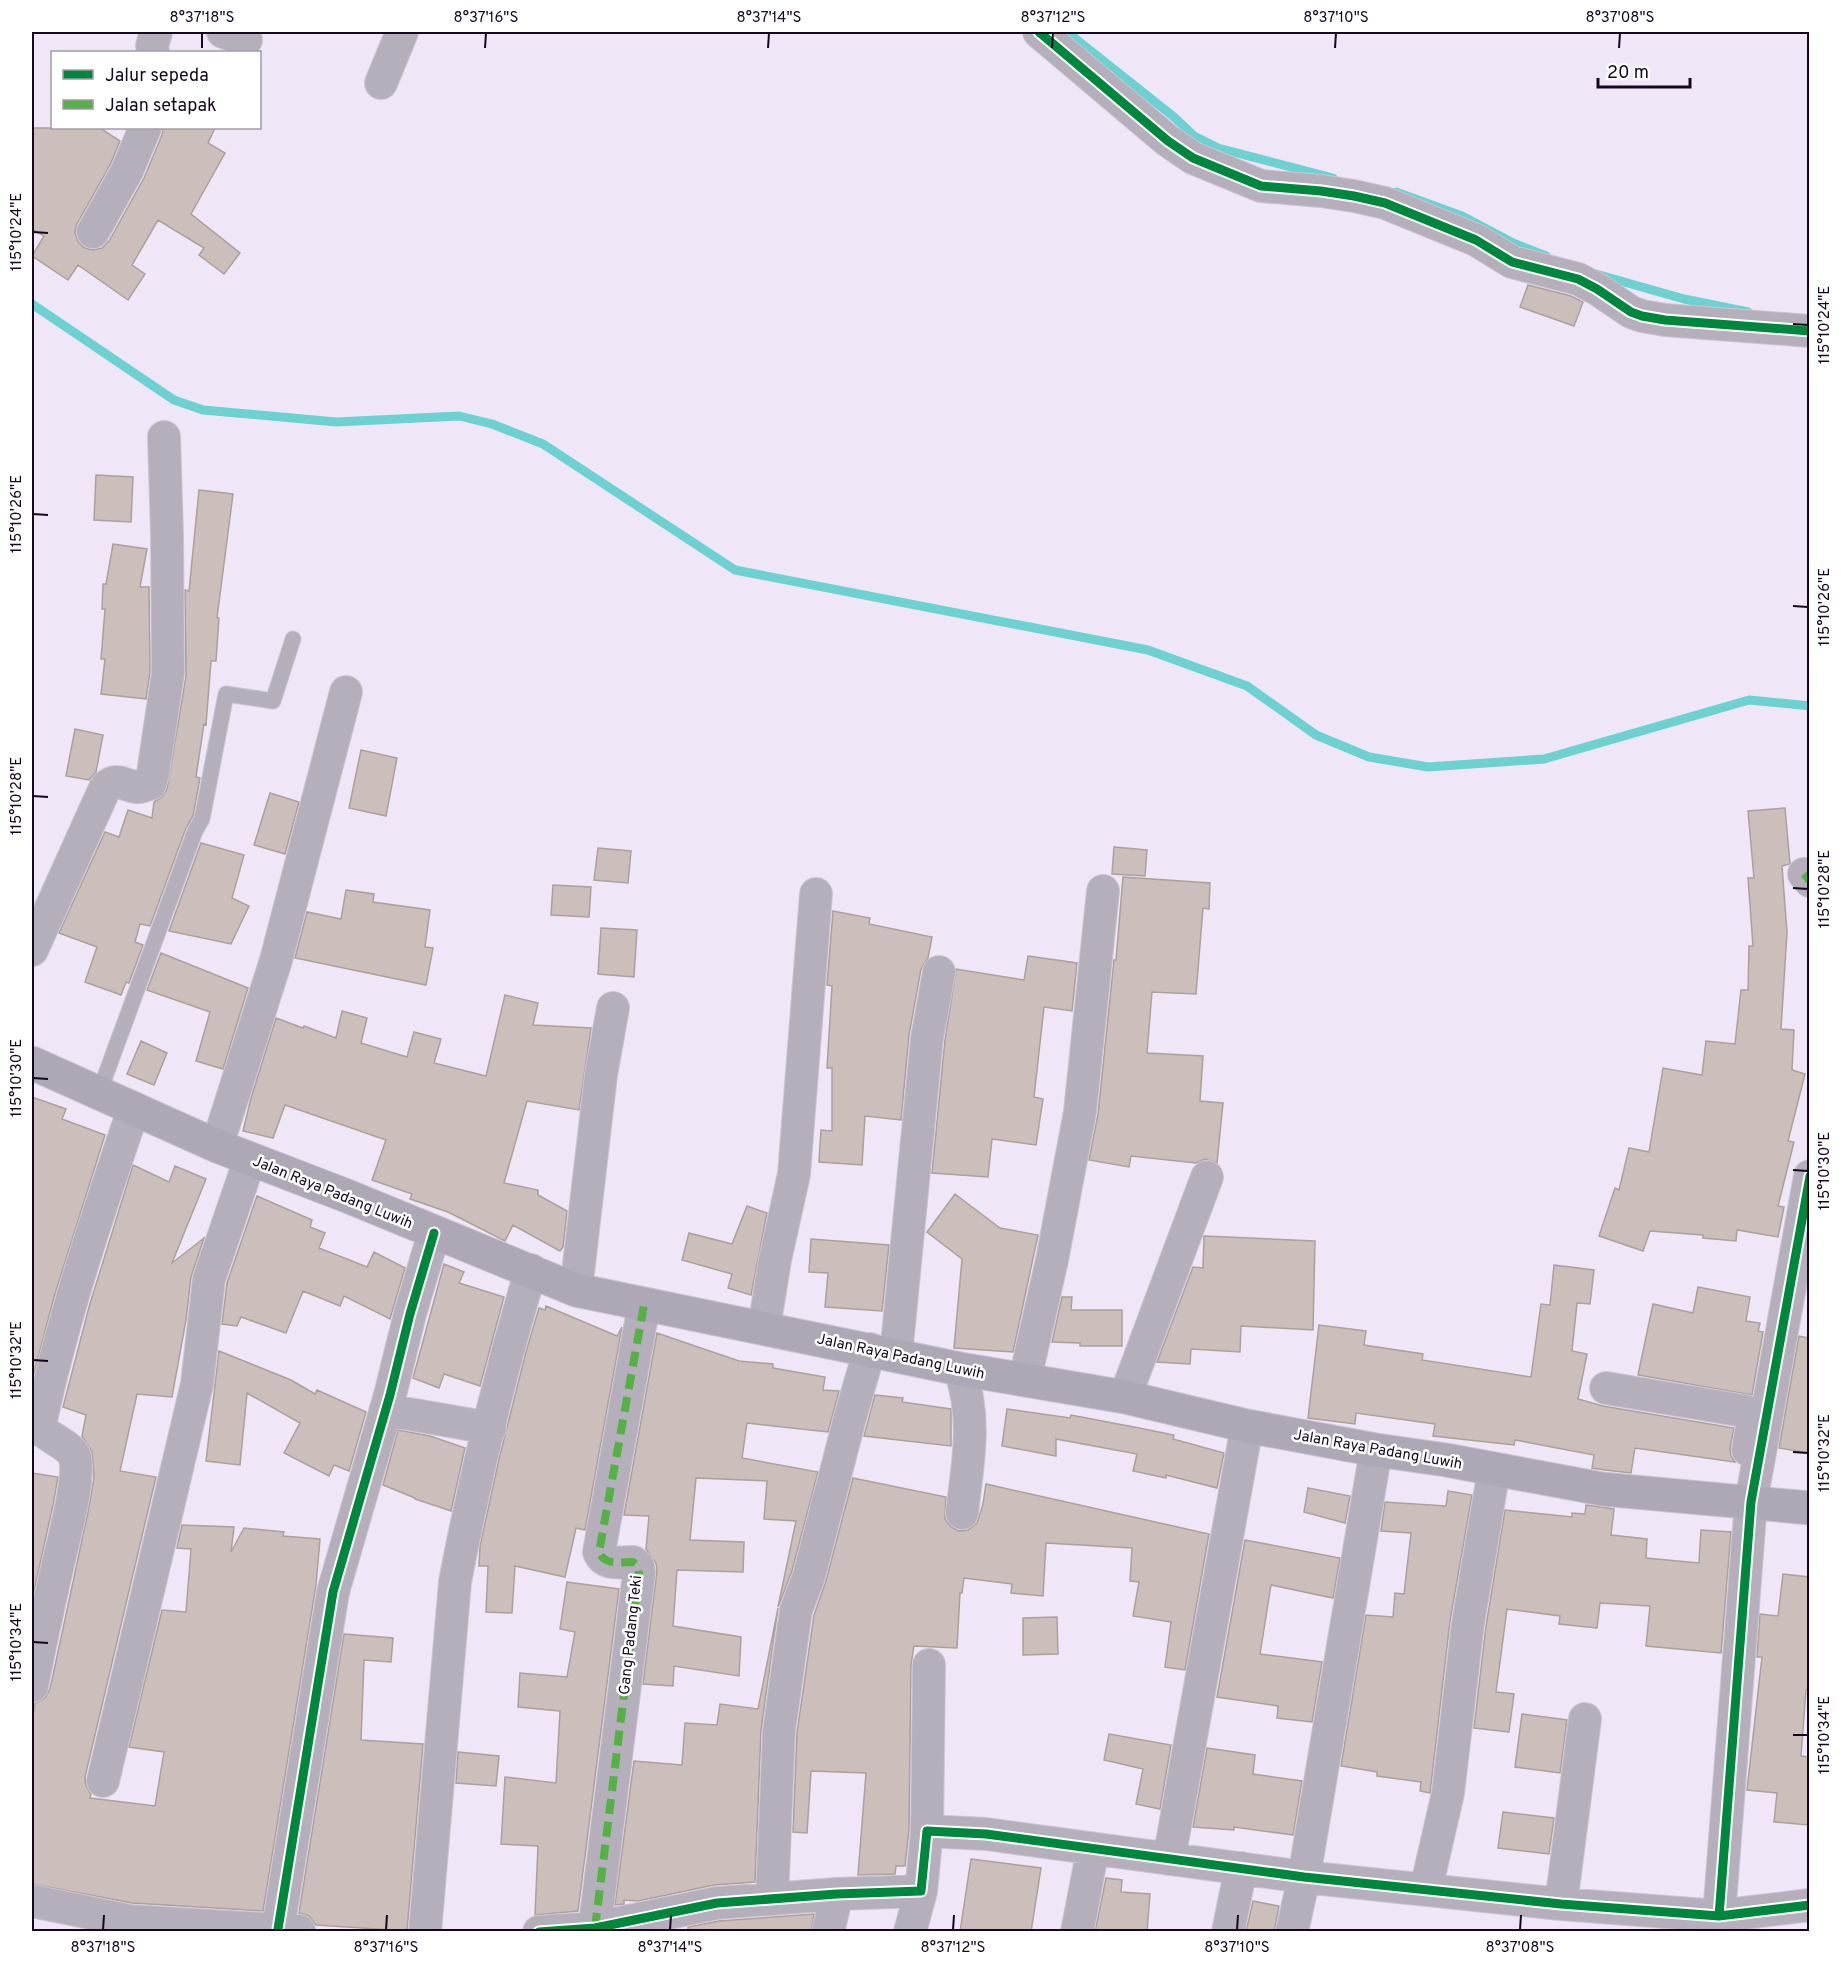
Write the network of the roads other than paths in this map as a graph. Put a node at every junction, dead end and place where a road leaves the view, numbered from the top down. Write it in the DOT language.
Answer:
graph roads {
  1 [pos="156,32"];
  2 [pos="402,32"];
  3 [pos="1039,32"];
  4 [pos="153,51"];
  5 [pos="381,83"];
  6 [pos="145,129"];
  7 [pos="93,232"];
  8 [pos="1809,331"];
  9 [pos="164,437"];
  10 [pos="293,639"];
  11 [pos="346,692"];
  12 [pos="1103,891"];
  13 [pos="816,894"];
  14 [pos="32,950"];
  15 [pos="939,972"];
  16 [pos="613,1008"];
  17 [pos="32,1063"];
  18 [pos="99,1093"];
  19 [pos="134,1108"];
  20 [pos="217,1146"];
  21 [pos="250,1159"];
  22 [pos="1809,1176"];
  23 [pos="1207,1177"];
  24 [pos="434,1233"];
  25 [pos="531,1270"];
  26 [pos="576,1290"];
  27 [pos="644,1305"];
  28 [pos="764,1328"];
  29 [pos="883,1352"];
  30 [pos="960,1369"];
  31 [pos="1025,1379"];
  32 [pos="1606,1388"];
  33 [pos="1125,1397"];
  34 [pos="386,1410"];
  35 [pos="1247,1426"];
  36 [pos="490,1428"];
  37 [pos="1376,1450"];
  38 [pos="1494,1470"];
  39 [pos="1745,1502"];
  40 [pos="1809,1508"];
  41 [pos="962,1513"];
  42 [pos="929,1665"];
  43 [pos="32,1686"];
  44 [pos="1585,1719"];
  45 [pos="104,1780"];
  46 [pos="927,1831"];
  47 [pos="1093,1849"];
  48 [pos="1169,1859"];
  49 [pos="1241,1868"];
  50 [pos="1304,1877"];
  51 [pos="1426,1889"];
  52 [pos="921,1891"];
  53 [pos="837,1894"];
  54 [pos="772,1899"];
  55 [pos="32,1901"];
  56 [pos="1561,1904"];
  57 [pos="1809,1905"];
  58 [pos="1719,1916"];
  59 [pos="289,1930"];
  60 [pos="595,1930"];
  61 [pos="425,1932"];
  62 [pos="539,1932"];
  63 [pos="828,1932"];
  64 [pos="910,1932"];
  65 [pos="1077,1932"];
  66 [pos="1228,1932"];
  67 [pos="1292,1932"];
  1 -- 4 [label="street"];
  2 -- 5 [label="street"];
  3 -- 8 [label="street"];
  6 -- 7 [label="street"];
  9 -- 14 [label="street"];
  10 -- 18 [label="lane"];
  11 -- 20 [label="street"];
  12 -- 31 [label="street"];
  13 -- 28 [label="street"];
  15 -- 29 [label="street"];
  16 -- 26 [label="street"];
  17 -- 18 [label="main road, Jalan Raya Padang Luwih"];
  18 -- 19 [label="main road, Jalan Raya Padang Luwih"];
  19 -- 20 [label="main road, Jalan Raya Padang Luwih"];
  19 -- 43 [label="street"];
  20 -- 21 [label="main road, Jalan Raya Padang Luwih"];
  21 -- 24 [label="main road, Jalan Raya Padang Luwih"];
  21 -- 45 [label="street"];
  22 -- 39 [label="street"];
  23 -- 33 [label="street"];
  24 -- 25 [label="main road, Jalan Raya Padang Luwih"];
  24 -- 34 [label="street"];
  25 -- 26 [label="main road, Jalan Raya Padang Luwih"];
  25 -- 36 [label="street"];
  26 -- 27 [label="main road, Jalan Raya Padang Luwih"];
  27 -- 28 [label="main road, Jalan Raya Padang Luwih"];
  27 -- 60 [label="street, Gang Padang Teki"];
  28 -- 29 [label="main road, Jalan Raya Padang Luwih"];
  29 -- 30 [label="main road, Jalan Raya Padang Luwih"];
  29 -- 54 [label="street"];
  30 -- 31 [label="main road, Jalan Raya Padang Luwih"];
  30 -- 41 [label="street"];
  31 -- 33 [label="main road, Jalan Raya Padang Luwih"];
  32 -- 39 [label="street"];
  33 -- 35 [label="main road, Jalan Raya Padang Luwih"];
  34 -- 36 [label="street"];
  34 -- 59 [label="street"];
  35 -- 37 [label="main road, Jalan Raya Padang Luwih"];
  35 -- 48 [label="street"];
  36 -- 61 [label="street"];
  37 -- 38 [label="main road, Jalan Raya Padang Luwih"];
  37 -- 50 [label="street"];
  38 -- 39 [label="main road, Jalan Raya Padang Luwih"];
  38 -- 51 [label="street"];
  39 -- 40 [label="main road, Jalan Raya Padang Luwih"];
  39 -- 58 [label="street"];
  42 -- 46 [label="street"];
  44 -- 56 [label="street"];
  46 -- 47 [label="street"];
  46 -- 52 [label="street"];
  47 -- 48 [label="street"];
  47 -- 65 [label="street"];
  48 -- 49 [label="street"];
  49 -- 50 [label="street"];
  49 -- 66 [label="street"];
  50 -- 51 [label="street"];
  50 -- 67 [label="street"];
  51 -- 56 [label="street"];
  52 -- 53 [label="street"];
  52 -- 64 [label="street"];
  53 -- 54 [label="street"];
  53 -- 63 [label="street"];
  54 -- 60 [label="street"];
  55 -- 59 [label="street"];
  56 -- 58 [label="street"];
  57 -- 58 [label="street"];
  60 -- 62 [label="street"];
}
